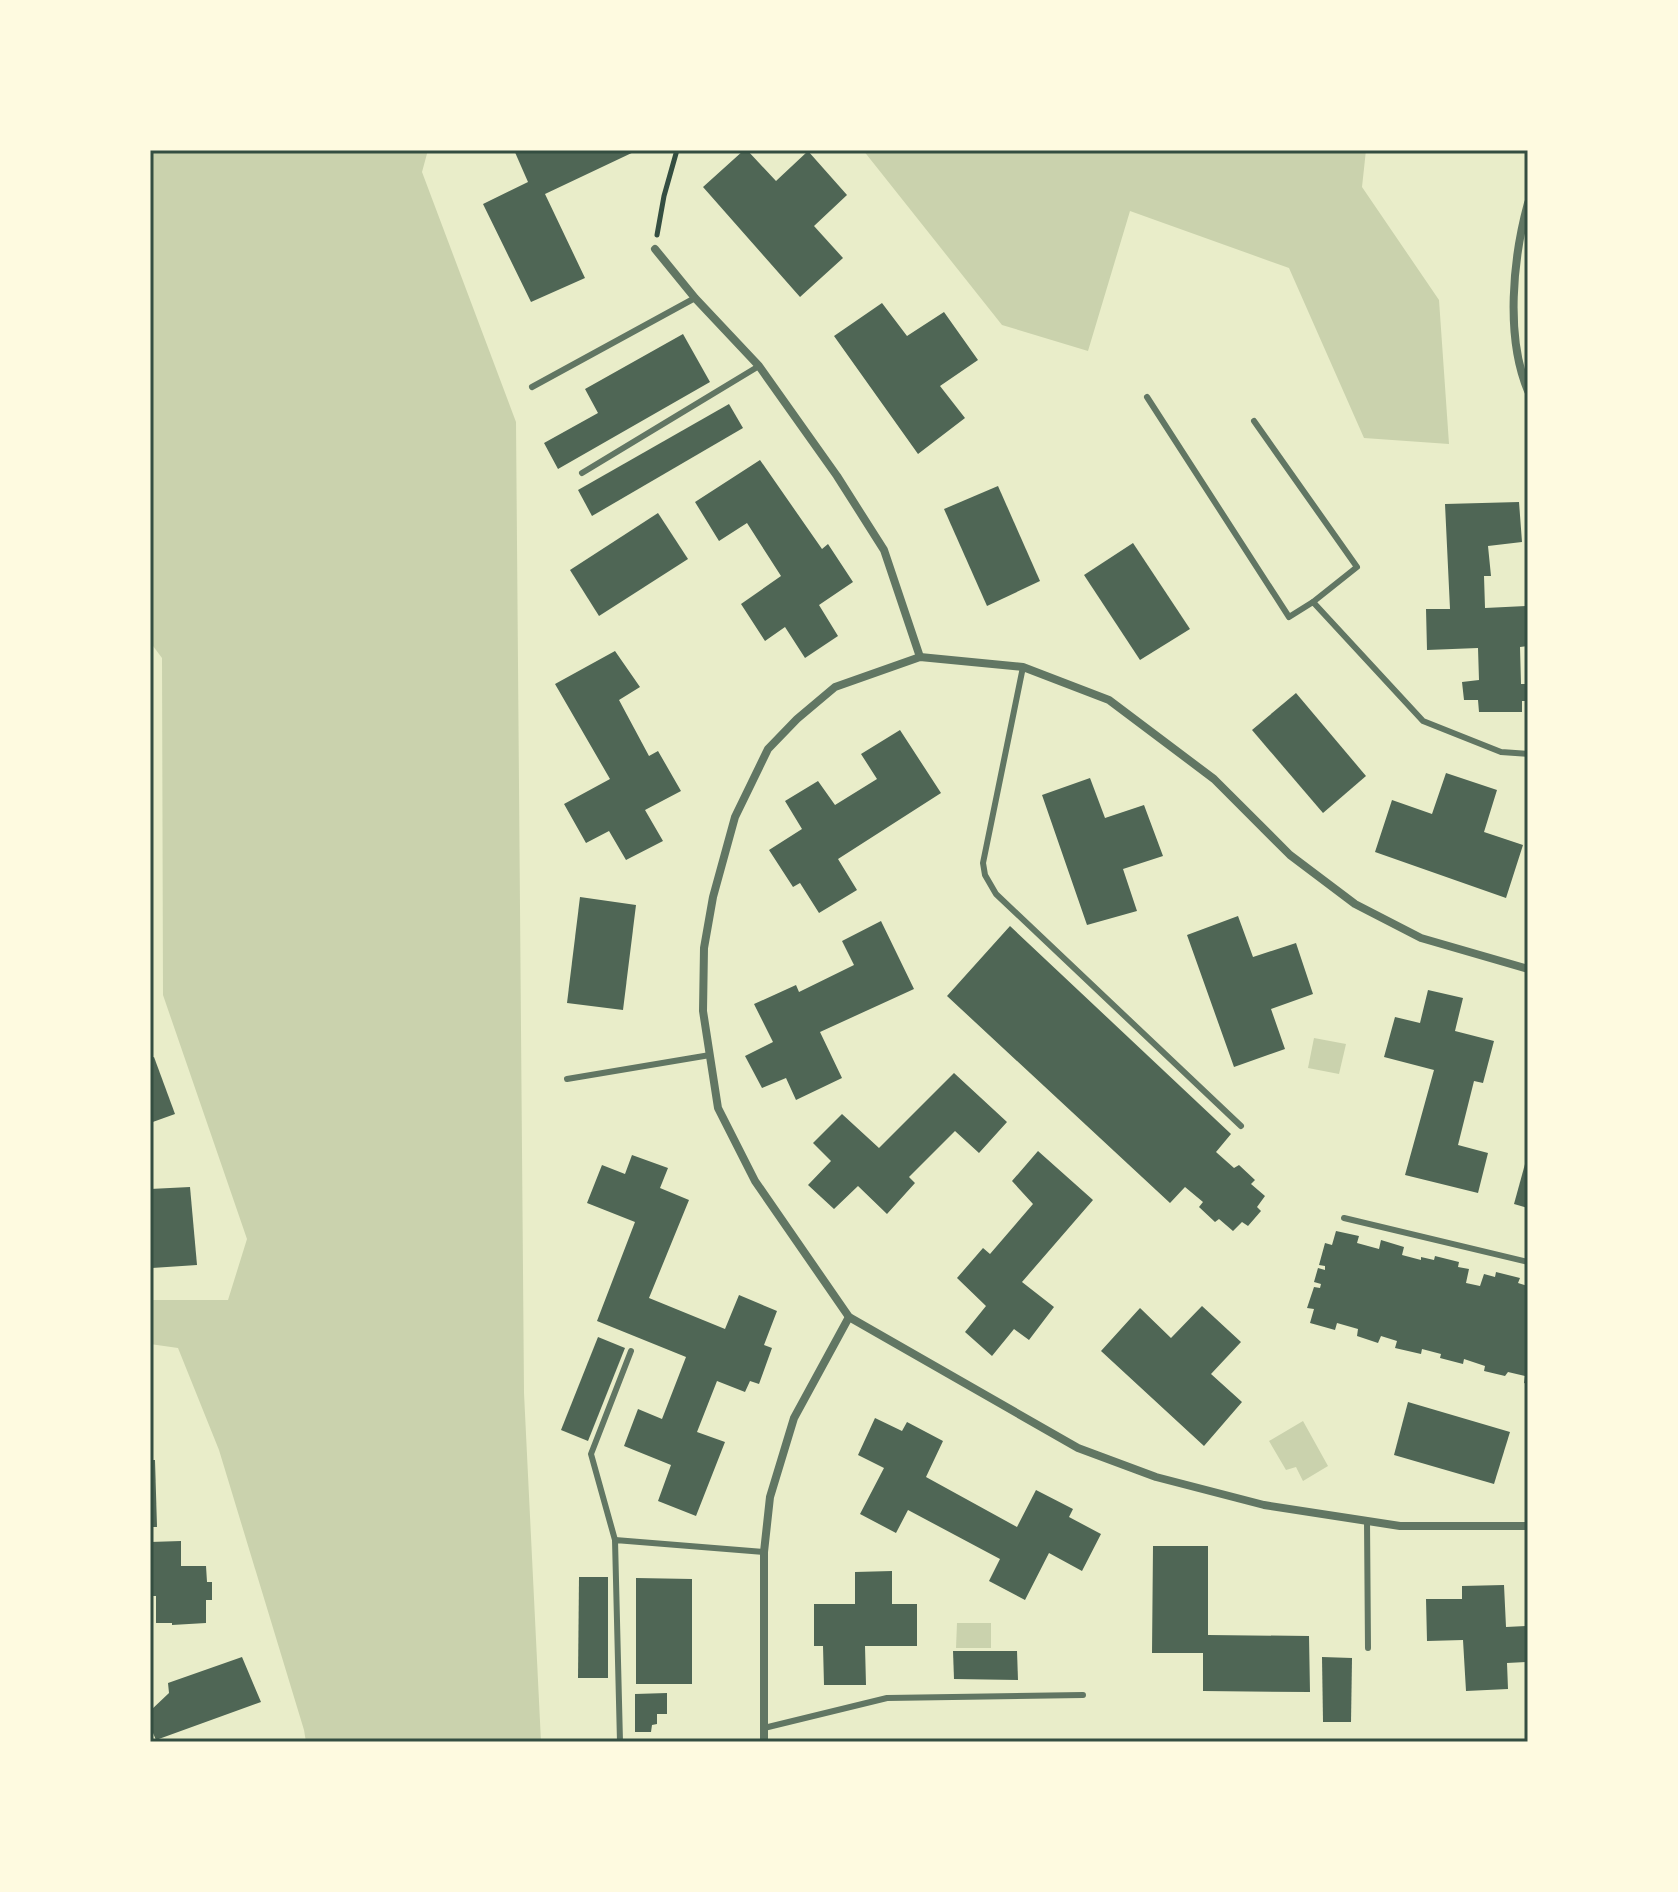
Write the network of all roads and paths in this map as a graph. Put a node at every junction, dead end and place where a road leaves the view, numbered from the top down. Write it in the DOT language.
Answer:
graph roads {
  1 [pos="677,150"];
  2 [pos="1528,203"];
  3 [pos="655,249"];
  4 [pos="695,298"];
  5 [pos="759,366"];
  6 [pos="532,387"];
  7 [pos="1528,391"];
  8 [pos="1147,397"];
  9 [pos="1254,421"];
  10 [pos="582,473"];
  11 [pos="1313,602"];
  12 [pos="920,657"];
  13 [pos="1023,667"];
  14 [pos="1528,754"];
  15 [pos="1528,969"];
  16 [pos="710,1055"];
  17 [pos="567,1079"];
  18 [pos="1241,1126"];
  19 [pos="1344,1218"];
  20 [pos="1528,1262"];
  21 [pos="849,1317"];
  22 [pos="631,1351"];
  23 [pos="1367,1521"];
  24 [pos="1528,1526"];
  25 [pos="615,1540"];
  26 [pos="764,1552"];
  27 [pos="1368,1648"];
  28 [pos="1083,1695"];
  29 [pos="764,1728"];
  30 [pos="620,1742"];
  31 [pos="764,1742"];
  1 -- 3 [label="path"];
  2 -- 7 [label="street"];
  3 -- 4 [label="street"];
  4 -- 5 [label="street"];
  4 -- 6 [label="lane"];
  5 -- 10 [label="lane"];
  5 -- 12 [label="street"];
  8 -- 11 [label="lane"];
  9 -- 11 [label="lane"];
  11 -- 14 [label="lane"];
  12 -- 13 [label="street"];
  12 -- 16 [label="street"];
  13 -- 15 [label="street"];
  13 -- 18 [label="lane"];
  16 -- 17 [label="lane"];
  16 -- 21 [label="street"];
  19 -- 20 [label="lane"];
  21 -- 23 [label="street"];
  21 -- 26 [label="street"];
  22 -- 25 [label="lane"];
  23 -- 24 [label="street"];
  23 -- 27 [label="lane"];
  25 -- 26 [label="lane"];
  25 -- 30 [label="lane"];
  26 -- 29 [label="street"];
  28 -- 29 [label="lane"];
  29 -- 31 [label="street"];
}
